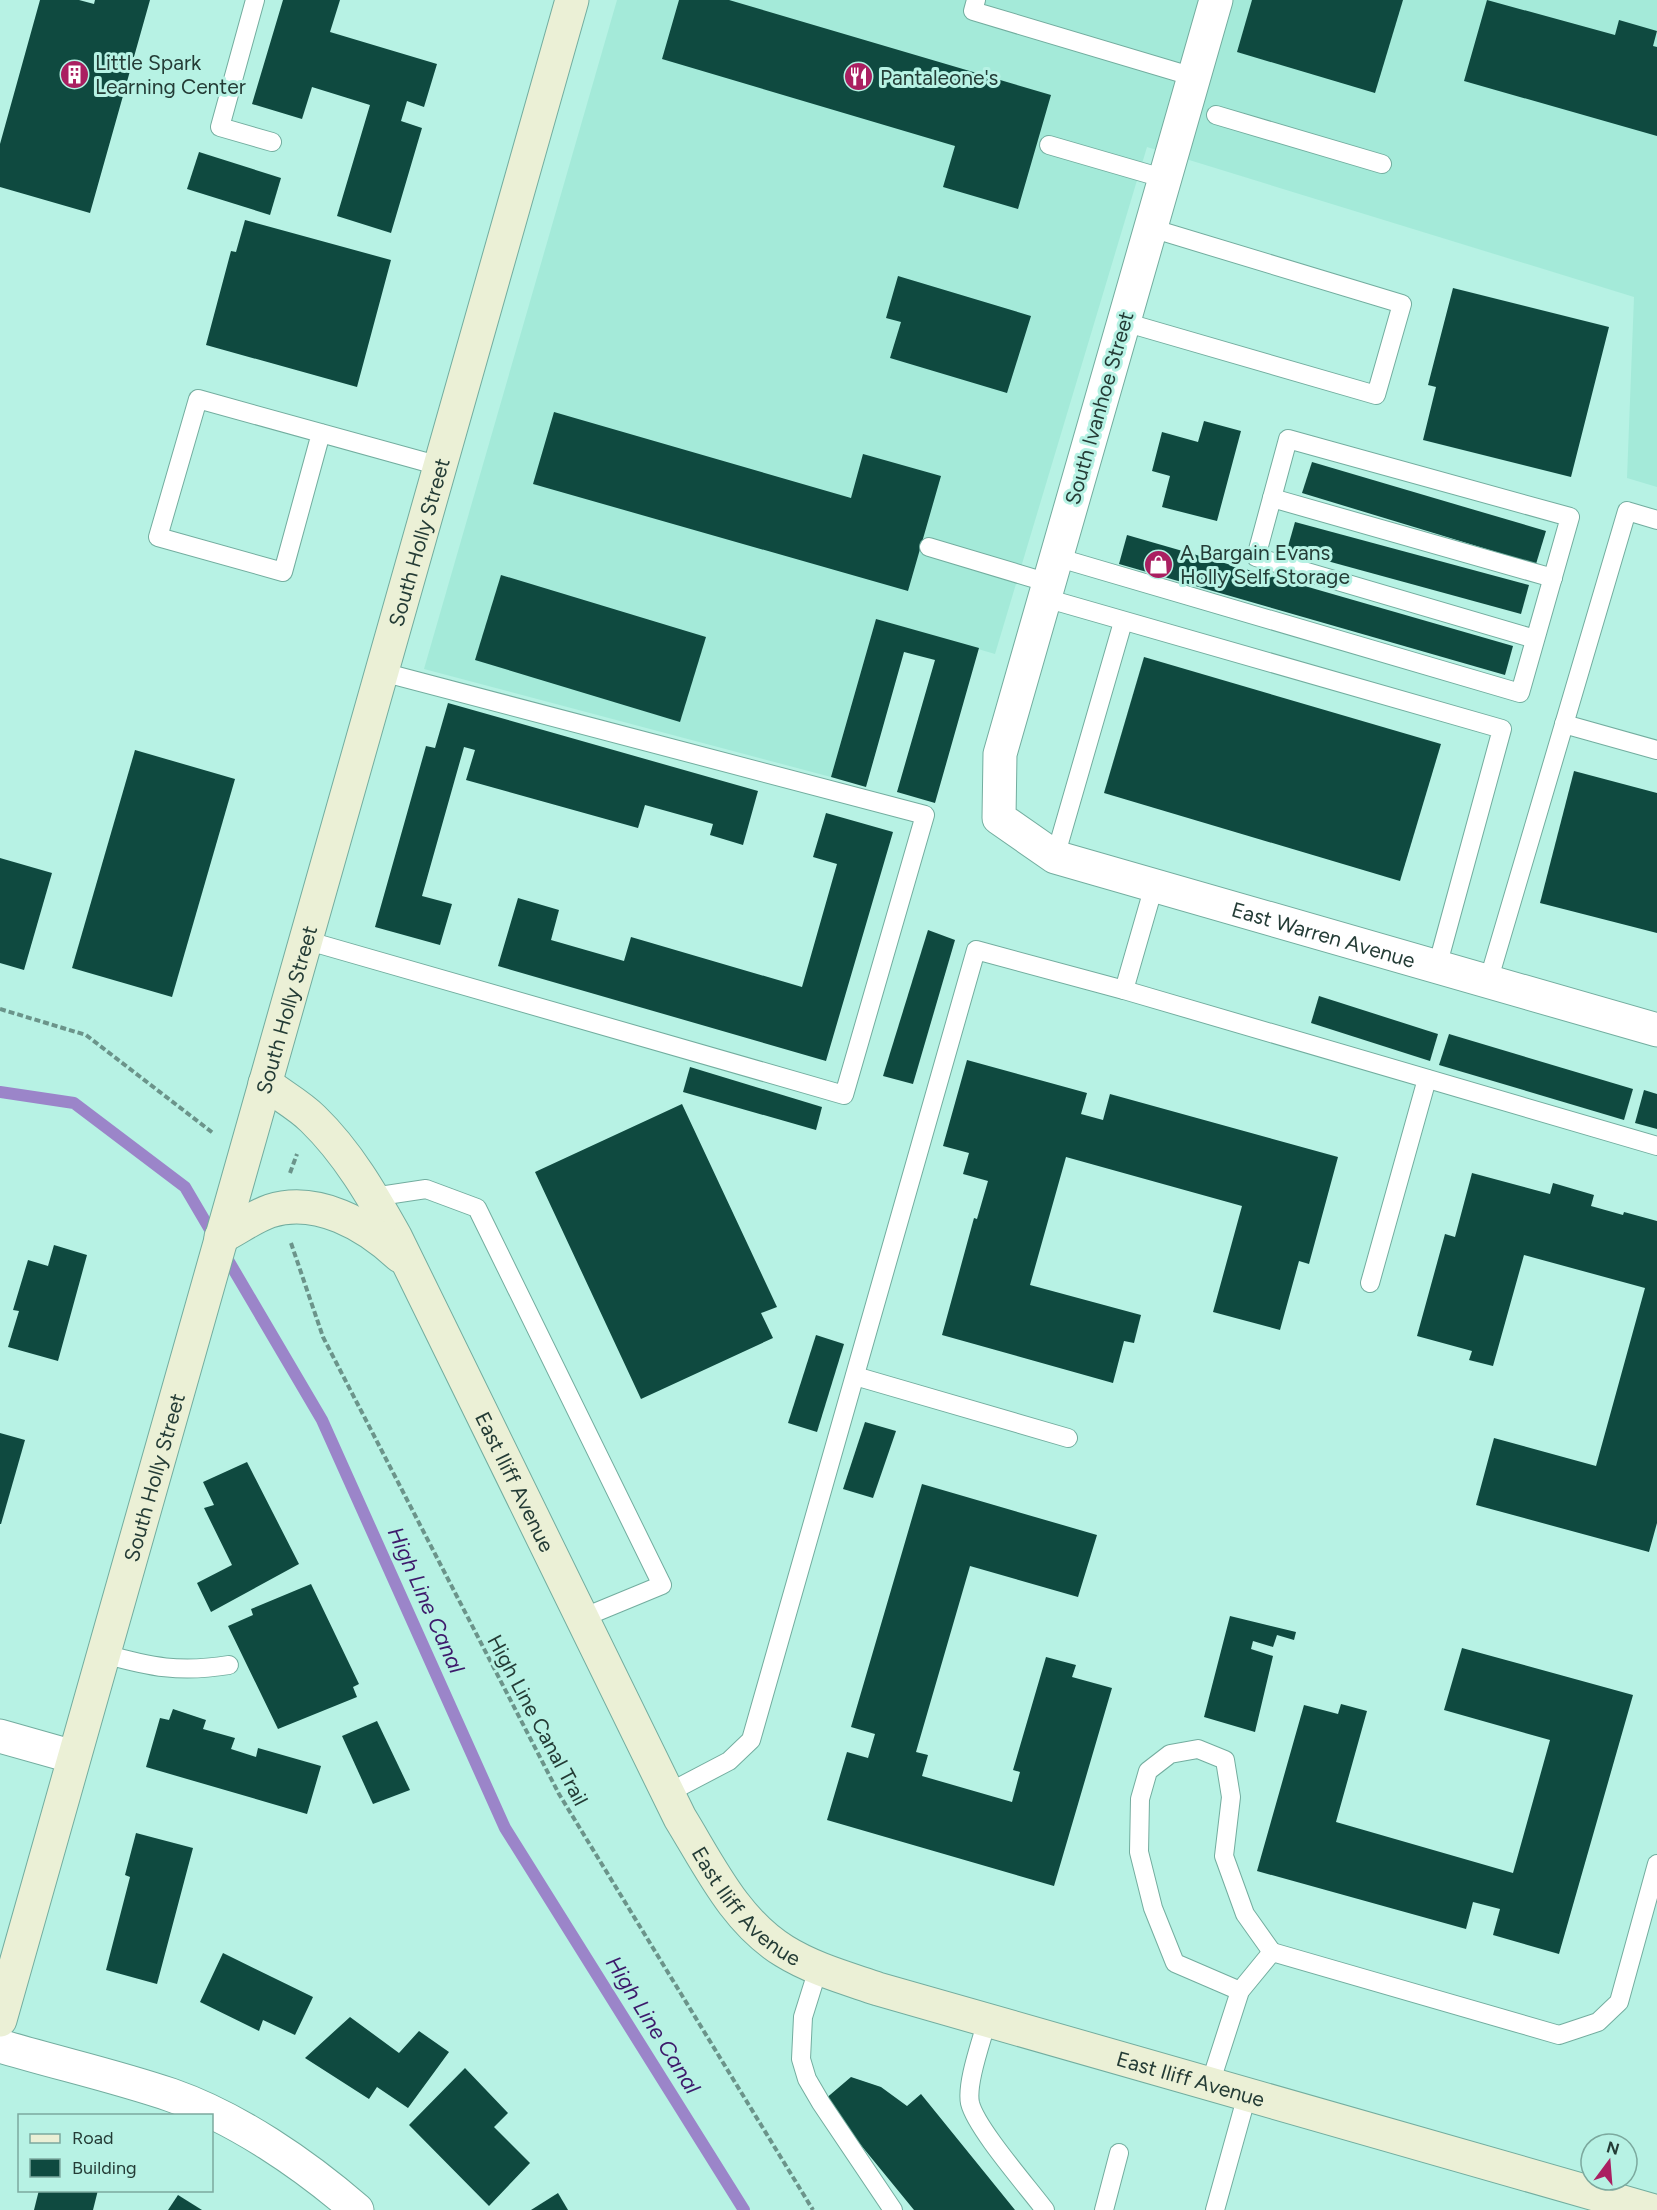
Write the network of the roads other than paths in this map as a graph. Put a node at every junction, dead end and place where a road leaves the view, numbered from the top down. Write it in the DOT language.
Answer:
graph roads {
  1 [pos="255,0"];
  2 [pos="572,0"];
  3 [pos="976,0"];
  4 [pos="1216,0"];
  5 [pos="1194,77"];
  6 [pos="1216,115"];
  7 [pos="272,142"];
  8 [pos="1049,145"];
  9 [pos="1382,164"];
  10 [pos="1166,178"];
  11 [pos="1151,228"];
  12 [pos="1124,322"];
  13 [pos="321,433"];
  14 [pos="440,466"];
  15 [pos="1272,498"];
  16 [pos="1657,520"];
  17 [pos="929,547"];
  18 [pos="1552,578"];
  19 [pos="1050,580"];
  20 [pos="1123,622"];
  21 [pos="1535,639"];
  22 [pos="381,672"];
  23 [pos="1564,724"];
  24 [pos="1657,750"];
  25 [pos="999,818"];
  26 [pos="1055,857"];
  27 [pos="1154,886"];
  28 [pos="305,940"];
  29 [pos="1437,967"];
  30 [pos="1488,981"];
  31 [pos="1124,990"];
  32 [pos="1657,1030"];
  33 [pos="1427,1078"];
  34 [pos="265,1083"];
  35 [pos="1657,1146"];
  36 [pos="373,1197"];
  37 [pos="220,1239"];
  38 [pos="409,1264"];
  39 [pos="1370,1283"];
  40 [pos="855,1376"];
  41 [pos="1068,1438"];
  42 [pos="582,1618"];
  43 [pos="104,1654"];
  44 [pos="229,1665"];
  45 [pos="0,1736"];
  46 [pos="74,1757"];
  47 [pos="668,1793"];
  48 [pos="1657,1864"];
  49 [pos="1272,1952"];
  50 [pos="818,1969"];
  51 [pos="1240,1991"];
  52 [pos="0,2020"];
  53 [pos="987,2020"];
  54 [pos="0,2046"];
  55 [pos="1210,2084"];
  56 [pos="1247,2095"];
  57 [pos="1119,2153"];
  58 [pos="357,2210"];
  59 [pos="893,2210"];
  60 [pos="1045,2210"];
  61 [pos="1104,2210"];
  62 [pos="1215,2210"];
  63 [pos="1651,2210"];
  1 -- 7 [label="lane"];
  2 -- 14 [label="street, South Holly Street"];
  3 -- 5 [label="lane"];
  4 -- 5 [label="street, South Ivanhoe Street"];
  5 -- 10 [label="street, South Ivanhoe Street"];
  6 -- 9 [label="lane"];
  8 -- 10 [label="lane"];
  10 -- 11 [label="street, South Ivanhoe Street"];
  11 -- 12 [label="street, South Ivanhoe Street"];
  11 -- 12 [label="lane"];
  12 -- 19 [label="street, South Ivanhoe Street"];
  13 -- 13 [label="lane"];
  13 -- 14 [label="lane"];
  14 -- 22 [label="street, South Holly Street"];
  15 -- 18 [label="lane"];
  15 -- 18 [label="lane"];
  15 -- 21 [label="lane"];
  16 -- 23 [label="lane"];
  17 -- 19 [label="lane"];
  18 -- 21 [label="lane"];
  19 -- 20 [label="lane"];
  19 -- 21 [label="lane"];
  19 -- 25 [label="street, South Ivanhoe Street"];
  20 -- 26 [label="lane"];
  20 -- 29 [label="lane"];
  22 -- 28 [label="street, South Holly Street"];
  22 -- 28 [label="lane"];
  23 -- 24 [label="lane"];
  23 -- 30 [label="lane"];
  25 -- 26 [label="street, East Warren Avenue"];
  26 -- 27 [label="street, East Warren Avenue"];
  27 -- 29 [label="street, East Warren Avenue"];
  27 -- 31 [label="lane"];
  28 -- 34 [label="street, South Holly Street"];
  29 -- 30 [label="street, East Warren Avenue"];
  30 -- 32 [label="street, East Warren Avenue"];
  31 -- 33 [label="lane"];
  31 -- 40 [label="lane"];
  33 -- 35 [label="lane"];
  33 -- 39 [label="lane"];
  34 -- 36 [label="street, East Iliff Avenue"];
  34 -- 37 [label="street, South Holly Street"];
  36 -- 38 [label="street, East Iliff Avenue"];
  36 -- 42 [label="lane"];
  37 -- 38 [label="street"];
  37 -- 43 [label="street, South Holly Street"];
  38 -- 42 [label="street, East Iliff Avenue"];
  40 -- 41 [label="lane"];
  40 -- 47 [label="lane"];
  42 -- 47 [label="street, East Iliff Avenue"];
  43 -- 44 [label="lane"];
  43 -- 46 [label="street, South Holly Street"];
  45 -- 46 [label="street"];
  46 -- 52 [label="street, South Holly Street"];
  47 -- 50 [label="street, East Iliff Avenue"];
  48 -- 49 [label="lane"];
  49 -- 51 [label="lane"];
  49 -- 51 [label="lane"];
  50 -- 53 [label="street, East Iliff Avenue"];
  50 -- 59 [label="lane"];
  51 -- 55 [label="lane"];
  53 -- 55 [label="street, East Iliff Avenue"];
  53 -- 60 [label="lane"];
  54 -- 58 [label="street"];
  55 -- 56 [label="street, East Iliff Avenue"];
  56 -- 62 [label="lane"];
  56 -- 63 [label="street, East Iliff Avenue"];
  57 -- 61 [label="lane"];
}
